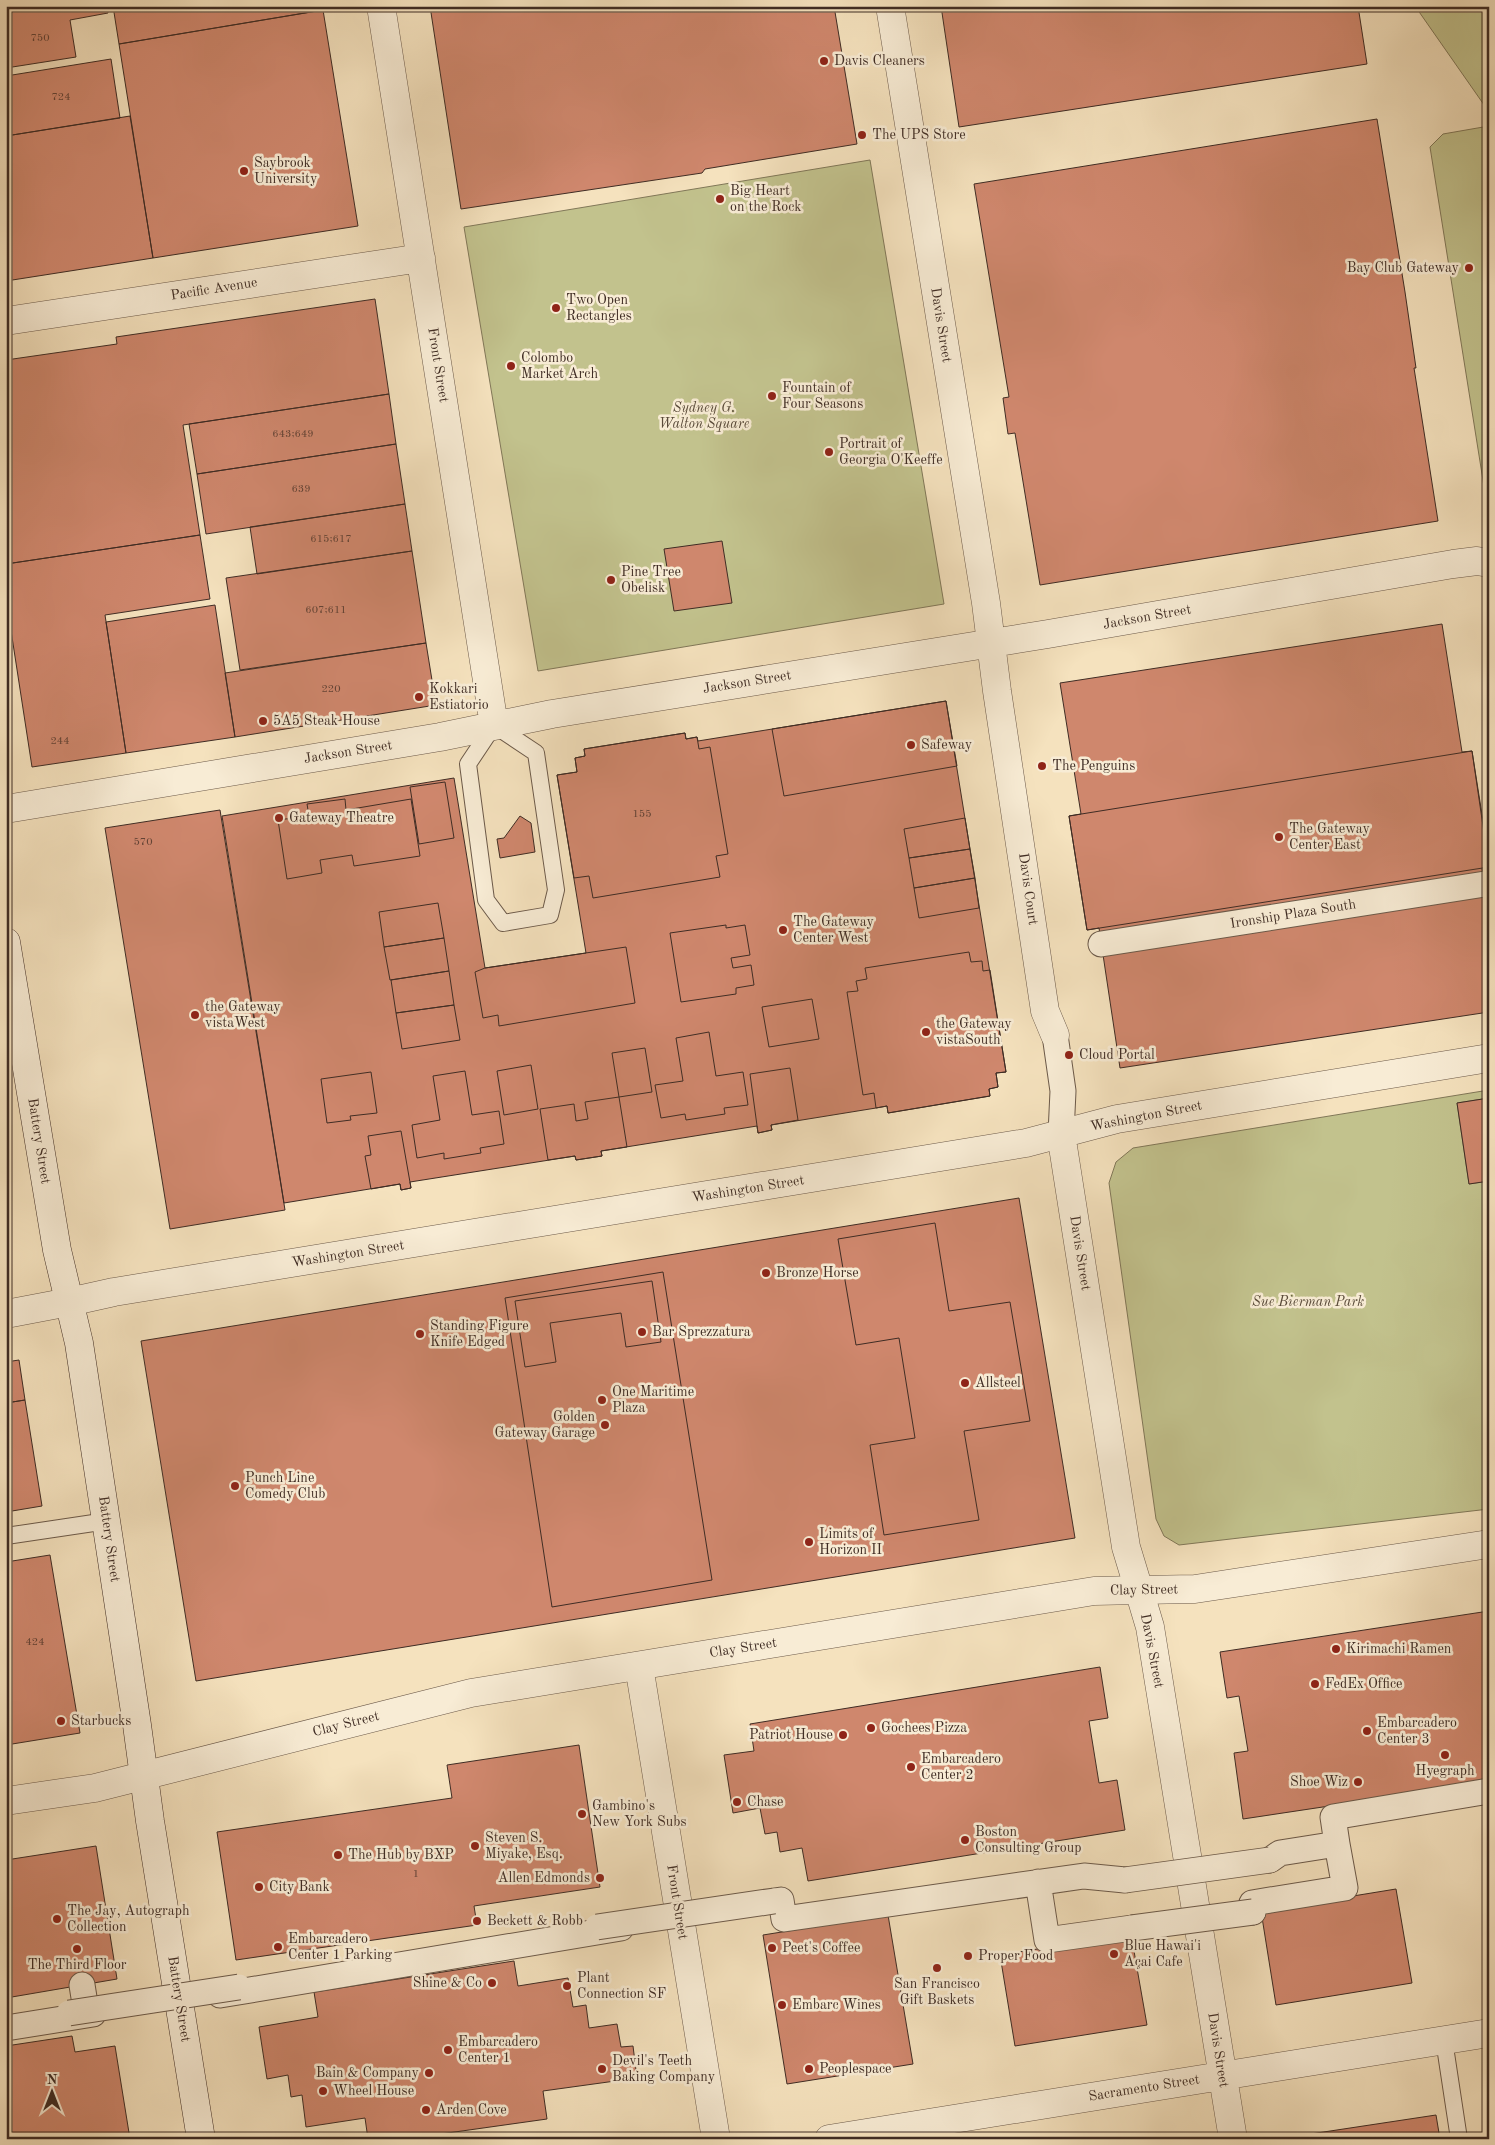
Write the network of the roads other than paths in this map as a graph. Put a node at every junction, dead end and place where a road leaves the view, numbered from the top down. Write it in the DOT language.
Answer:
graph roads {
  1 [pos="381,6"];
  2 [pos="890,6"];
  3 [pos="421,258"];
  4 [pos="6,321"];
  5 [pos="1489,563"];
  6 [pos="990,643"];
  7 [pos="494,725"];
  8 [pos="6,809"];
  9 [pos="1485,884"];
  10 [pos="6,942"];
  11 [pos="1101,944"];
  12 [pos="1055,1035"];
  13 [pos="1489,1058"];
  14 [pos="1061,1134"];
  15 [pos="68,1302"];
  16 [pos="6,1314"];
  17 [pos="107,1520"];
  18 [pos="6,1536"];
  19 [pos="1489,1544"];
  20 [pos="1139,1590"];
  21 [pos="639,1666"];
  22 [pos="144,1775"];
  23 [pos="1489,1791"];
  24 [pos="6,1801"];
  25 [pos="1337,1844"];
  26 [pos="1038,1882"];
  27 [pos="628,1927"];
  28 [pos="82,1985"];
  29 [pos="220,1995"];
  30 [pos="131,2008"];
  31 [pos="6,2028"];
  32 [pos="1489,2033"];
  33 [pos="1444,2040"];
  34 [pos="1222,2076"];
  35 [pos="201,2139"];
  36 [pos="716,2139"];
  37 [pos="829,2139"];
  38 [pos="1232,2139"];
  39 [pos="1459,2139"];
  1 -- 3 [label="street, Front Street"];
  2 -- 6 [label="street, Davis Street"];
  3 -- 4 [label="street, Pacific Avenue"];
  3 -- 7 [label="street, Front Street"];
  5 -- 6 [label="street, Jackson Street"];
  6 -- 7 [label="street, Jackson Street"];
  6 -- 12 [label="street, Davis Court"];
  7 -- 7 [label="lane"];
  7 -- 8 [label="street, Jackson Street"];
  9 -- 11 [label="street, Ironship Plaza South"];
  10 -- 15 [label="street, Battery Street"];
  12 -- 14 [label="street, Davis Court"];
  13 -- 14 [label="street, Washington Street"];
  14 -- 15 [label="street, Washington Street"];
  14 -- 20 [label="street, Davis Street"];
  15 -- 16 [label="street, Washington Street"];
  15 -- 17 [label="street, Battery Street"];
  17 -- 18 [label="lane"];
  17 -- 22 [label="street, Battery Street"];
  19 -- 20 [label="street, Clay Street"];
  20 -- 21 [label="street, Clay Street"];
  20 -- 34 [label="street, Davis Street"];
  21 -- 22 [label="street, Clay Street"];
  21 -- 36 [label="street, Front Street"];
  22 -- 24 [label="street, Clay Street"];
  22 -- 35 [label="street, Battery Street"];
  23 -- 25 [label="street"];
  25 -- 26 [label="street, bridge"];
  25 -- 26 [label="street, bridge"];
  26 -- 28 [label="street, bridge"];
  27 -- 29 [label="street"];
  30 -- 31 [label="street"];
  32 -- 33 [label="street, Sacramento Street"];
  33 -- 34 [label="street, Sacramento Street"];
  33 -- 39 [label="lane"];
  34 -- 37 [label="street, Sacramento Street"];
  34 -- 38 [label="street, Davis Street"];
}
